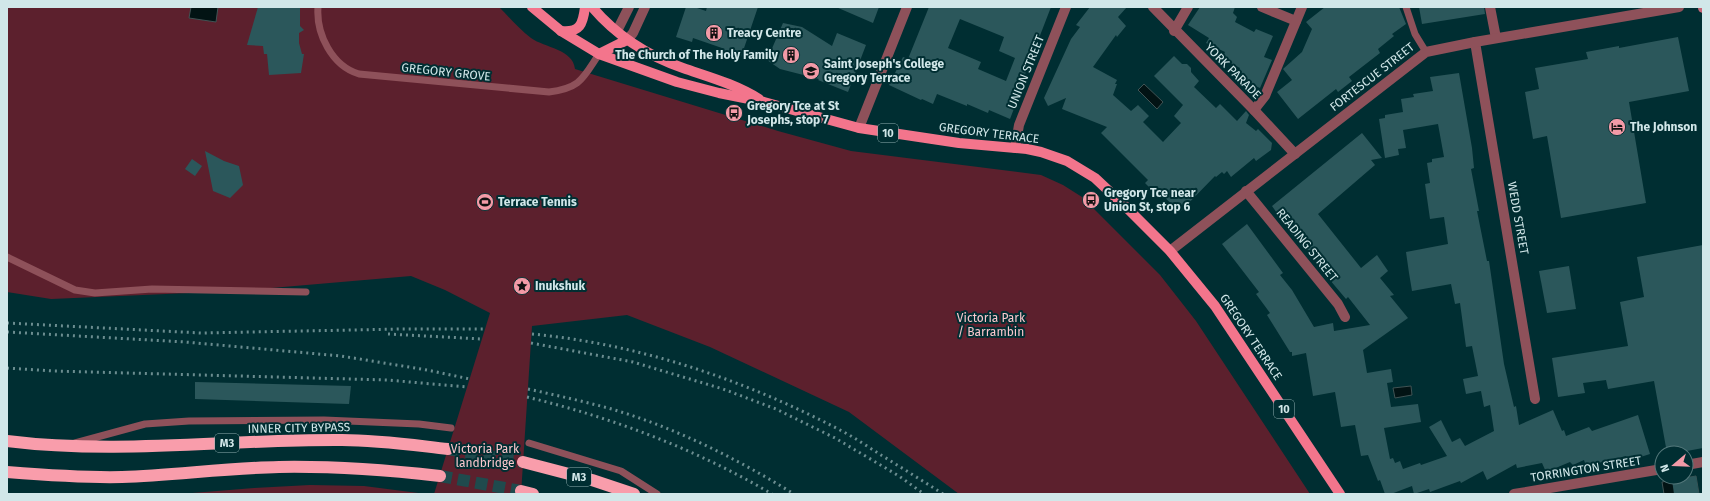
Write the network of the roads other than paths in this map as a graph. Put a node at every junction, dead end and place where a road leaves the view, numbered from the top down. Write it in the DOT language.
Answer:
graph roads {
  1 [pos="318,7"];
  2 [pos="532,7"];
  3 [pos="585,7"];
  4 [pos="592,7"];
  5 [pos="629,7"];
  6 [pos="645,7"];
  7 [pos="907,7"];
  8 [pos="1066,7"];
  9 [pos="1152,7"];
  10 [pos="1188,7"];
  11 [pos="1262,7"];
  12 [pos="1302,7"];
  13 [pos="1406,7"];
  14 [pos="1490,7"];
  15 [pos="1679,7"];
  16 [pos="1296,21"];
  17 [pos="1174,30"];
  18 [pos="561,31"];
  19 [pos="617,31"];
  20 [pos="1496,38"];
  21 [pos="627,40"];
  22 [pos="1475,42"];
  23 [pos="1426,52"];
  24 [pos="599,54"];
  25 [pos="764,102"];
  26 [pos="1254,110"];
  27 [pos="859,128"];
  28 [pos="1015,148"];
  29 [pos="1295,154"];
  30 [pos="1246,191"];
  31 [pos="1170,251"];
  32 [pos="7,257"];
  33 [pos="306,292"];
  34 [pos="1345,316"];
  35 [pos="1535,399"];
  36 [pos="451,428"];
  37 [pos="7,441"];
  38 [pos="528,443"];
  39 [pos="65,445"];
  40 [pos="448,449"];
  41 [pos="523,462"];
  42 [pos="1654,470"];
  43 [pos="7,472"];
  44 [pos="440,476"];
  45 [pos="521,491"];
  46 [pos="533,494"];
  47 [pos="634,494"];
  48 [pos="656,494"];
  49 [pos="1340,494"];
  50 [pos="1514,494"];
  1 -- 24 [label="lane, GREGORY GROVE"];
  2 -- 18 [label="main road, GREGORY TERRACE / 10"];
  3 -- 18 [label="main road"];
  4 -- 19 [label="main road, GREGORY TERRACE / 10"];
  5 -- 19 [label="street"];
  6 -- 21 [label="street"];
  7 -- 27 [label="street"];
  8 -- 28 [label="street, UNION STREET"];
  9 -- 17 [label="street, YORK PARADE"];
  10 -- 17 [label="street"];
  11 -- 16 [label="street"];
  12 -- 16 [label="street"];
  13 -- 23 [label="lane"];
  14 -- 20 [label="street"];
  15 -- 20 [label="street, FORTESCUE STREET"];
  16 -- 26 [label="street"];
  17 -- 26 [label="street, YORK PARADE"];
  18 -- 24 [label="main road, GREGORY TERRACE / 10"];
  19 -- 21 [label="main road, GREGORY TERRACE / 10"];
  19 -- 24 [label="main road"];
  20 -- 22 [label="street, FORTESCUE STREET"];
  21 -- 24 [label="main road"];
  21 -- 25 [label="main road, GREGORY TERRACE / 10"];
  22 -- 23 [label="street, FORTESCUE STREET"];
  22 -- 35 [label="street, WEDD STREET"];
  23 -- 29 [label="street, FORTESCUE STREET"];
  24 -- 25 [label="main road, GREGORY TERRACE / 10"];
  25 -- 27 [label="main road, GREGORY TERRACE / 10"];
  26 -- 29 [label="street, YORK PARADE"];
  27 -- 28 [label="main road, GREGORY TERRACE / 10"];
  28 -- 31 [label="main road, GREGORY TERRACE / 10"];
  29 -- 30 [label="street, FORTESCUE STREET"];
  30 -- 31 [label="street, FORTESCUE STREET"];
  30 -- 34 [label="street, READING STREET"];
  31 -- 49 [label="main road, GREGORY TERRACE / 10"];
  32 -- 33 [label="lane"];
  36 -- 39 [label="lane"];
  37 -- 39 [label="highway, INNER CITY BYPASS / M3"];
  38 -- 48 [label="lane"];
  39 -- 40 [label="highway, INNER CITY BYPASS / M3"];
  41 -- 47 [label="highway, M3"];
  42 -- 50 [label="street, TORRINGTON STREET"];
  43 -- 44 [label="highway, M3"];
  45 -- 46 [label="highway"];
}
